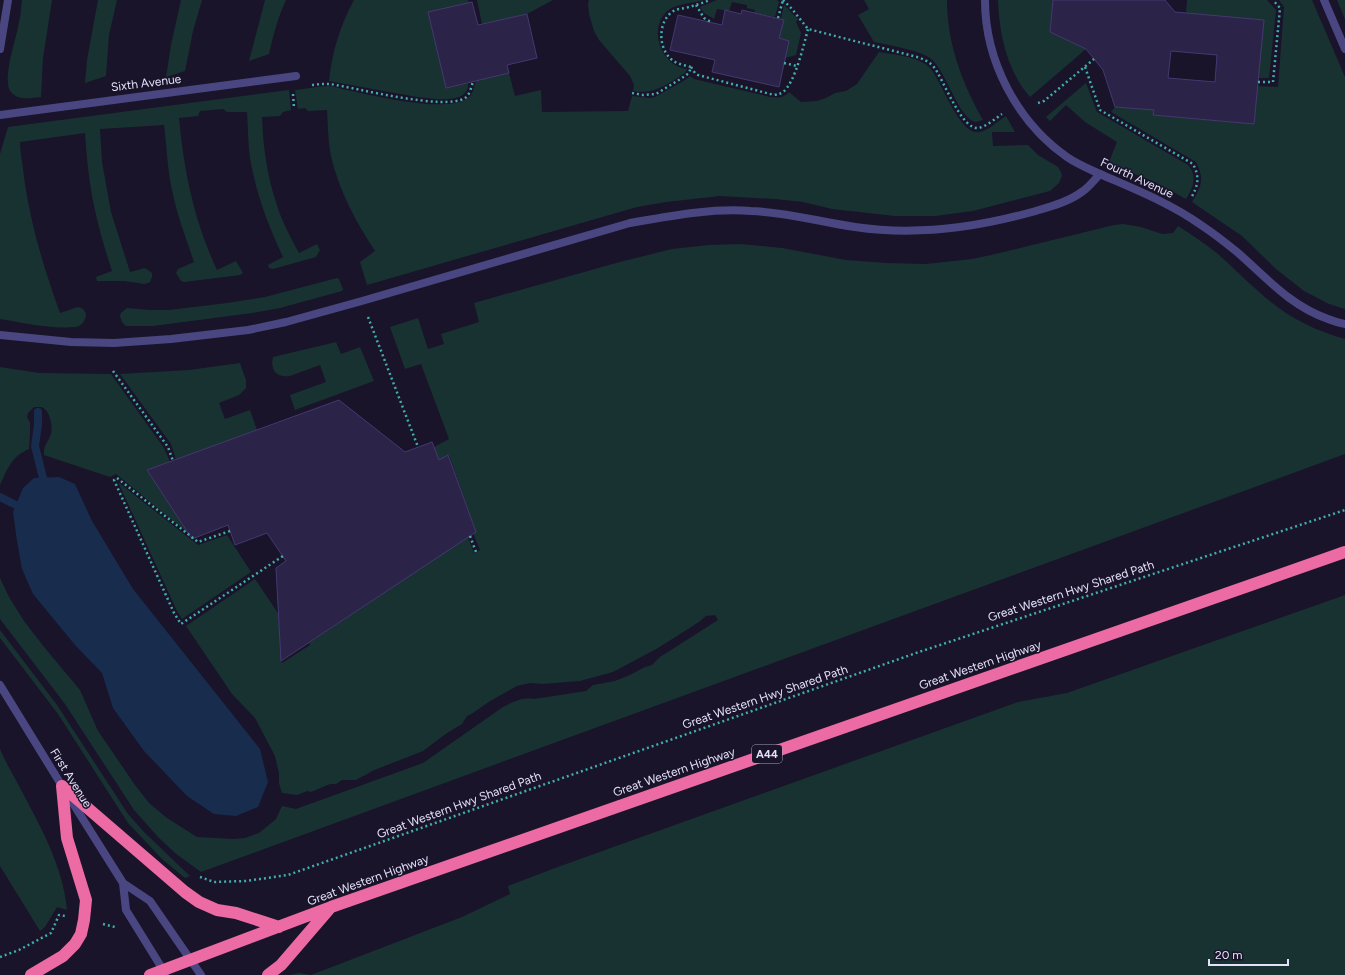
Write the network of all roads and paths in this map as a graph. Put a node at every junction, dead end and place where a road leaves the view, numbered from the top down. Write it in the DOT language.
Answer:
graph roads {
  1 [pos="8,0"];
  2 [pos="710,0"];
  3 [pos="783,0"];
  4 [pos="985,0"];
  5 [pos="1273,0"];
  6 [pos="1324,0"];
  7 [pos="696,5"];
  8 [pos="778,18"];
  9 [pos="711,22"];
  10 [pos="808,29"];
  11 [pos="0,49"];
  12 [pos="1345,49"];
  13 [pos="1094,59"];
  14 [pos="784,63"];
  15 [pos="797,66"];
  16 [pos="691,67"];
  17 [pos="1085,67"];
  18 [pos="296,76"];
  19 [pos="473,82"];
  20 [pos="1258,82"];
  21 [pos="309,85"];
  22 [pos="632,93"];
  23 [pos="1032,105"];
  24 [pos="1004,112"];
  25 [pos="0,115"];
  26 [pos="1100,174"];
  27 [pos="1189,201"];
  28 [pos="368,316"];
  29 [pos="1345,324"];
  30 [pos="0,335"];
  31 [pos="113,371"];
  32 [pos="418,447"];
  33 [pos="173,461"];
  34 [pos="1345,510"];
  35 [pos="230,531"];
  36 [pos="470,536"];
  37 [pos="476,552"];
  38 [pos="1345,552"];
  39 [pos="282,556"];
  40 [pos="0,685"];
  41 [pos="62,786"];
  42 [pos="196,880"];
  43 [pos="123,883"];
  44 [pos="331,907"];
  45 [pos="67,917"];
  46 [pos="99,923"];
  47 [pos="279,927"];
  48 [pos="121,928"];
  49 [pos="0,957"];
  50 [pos="190,959"];
  51 [pos="164,972"];
  52 [pos="31,975"];
  53 [pos="150,975"];
  54 [pos="201,975"];
  55 [pos="268,975"];
  1 -- 11 [label="street"];
  2 -- 7 [label="path"];
  3 -- 8 [label="path"];
  3 -- 10 [label="path"];
  4 -- 26 [label="street, Fourth Avenue"];
  5 -- 20 [label="path"];
  6 -- 12 [label="street"];
  7 -- 9 [label="path"];
  7 -- 16 [label="path"];
  10 -- 15 [label="path"];
  10 -- 24 [label="path"];
  13 -- 17 [label="path"];
  14 -- 15 [label="path"];
  15 -- 16 [label="path"];
  16 -- 22 [label="path"];
  17 -- 23 [label="path"];
  17 -- 27 [label="path"];
  18 -- 25 [label="street, Sixth Avenue"];
  19 -- 21 [label="path"];
  26 -- 29 [label="street, Fourth Avenue"];
  26 -- 30 [label="street"];
  28 -- 32 [label="path"];
  31 -- 33 [label="path"];
  34 -- 42 [label="path, Great Western Hwy Shared Path"];
  35 -- 39 [label="path"];
  36 -- 37 [label="path"];
  38 -- 44 [label="highway, Great Western Highway / A44"];
  40 -- 41 [label="street, First Avenue"];
  41 -- 43 [label="street, First Avenue"];
  41 -- 47 [label="highway"];
  41 -- 52 [label="highway"];
  43 -- 50 [label="street, First Avenue"];
  43 -- 51 [label="street, First Avenue"];
  44 -- 47 [label="highway, Great Western Highway / A44"];
  44 -- 55 [label="highway"];
  45 -- 49 [label="path"];
  46 -- 48 [label="path"];
  47 -- 50 [label="highway, Great Western Highway / A44"];
  50 -- 51 [label="highway, Great Western Highway / A44"];
  50 -- 54 [label="street, First Avenue"];
  51 -- 53 [label="highway, Great Western Highway / A44"];
}
